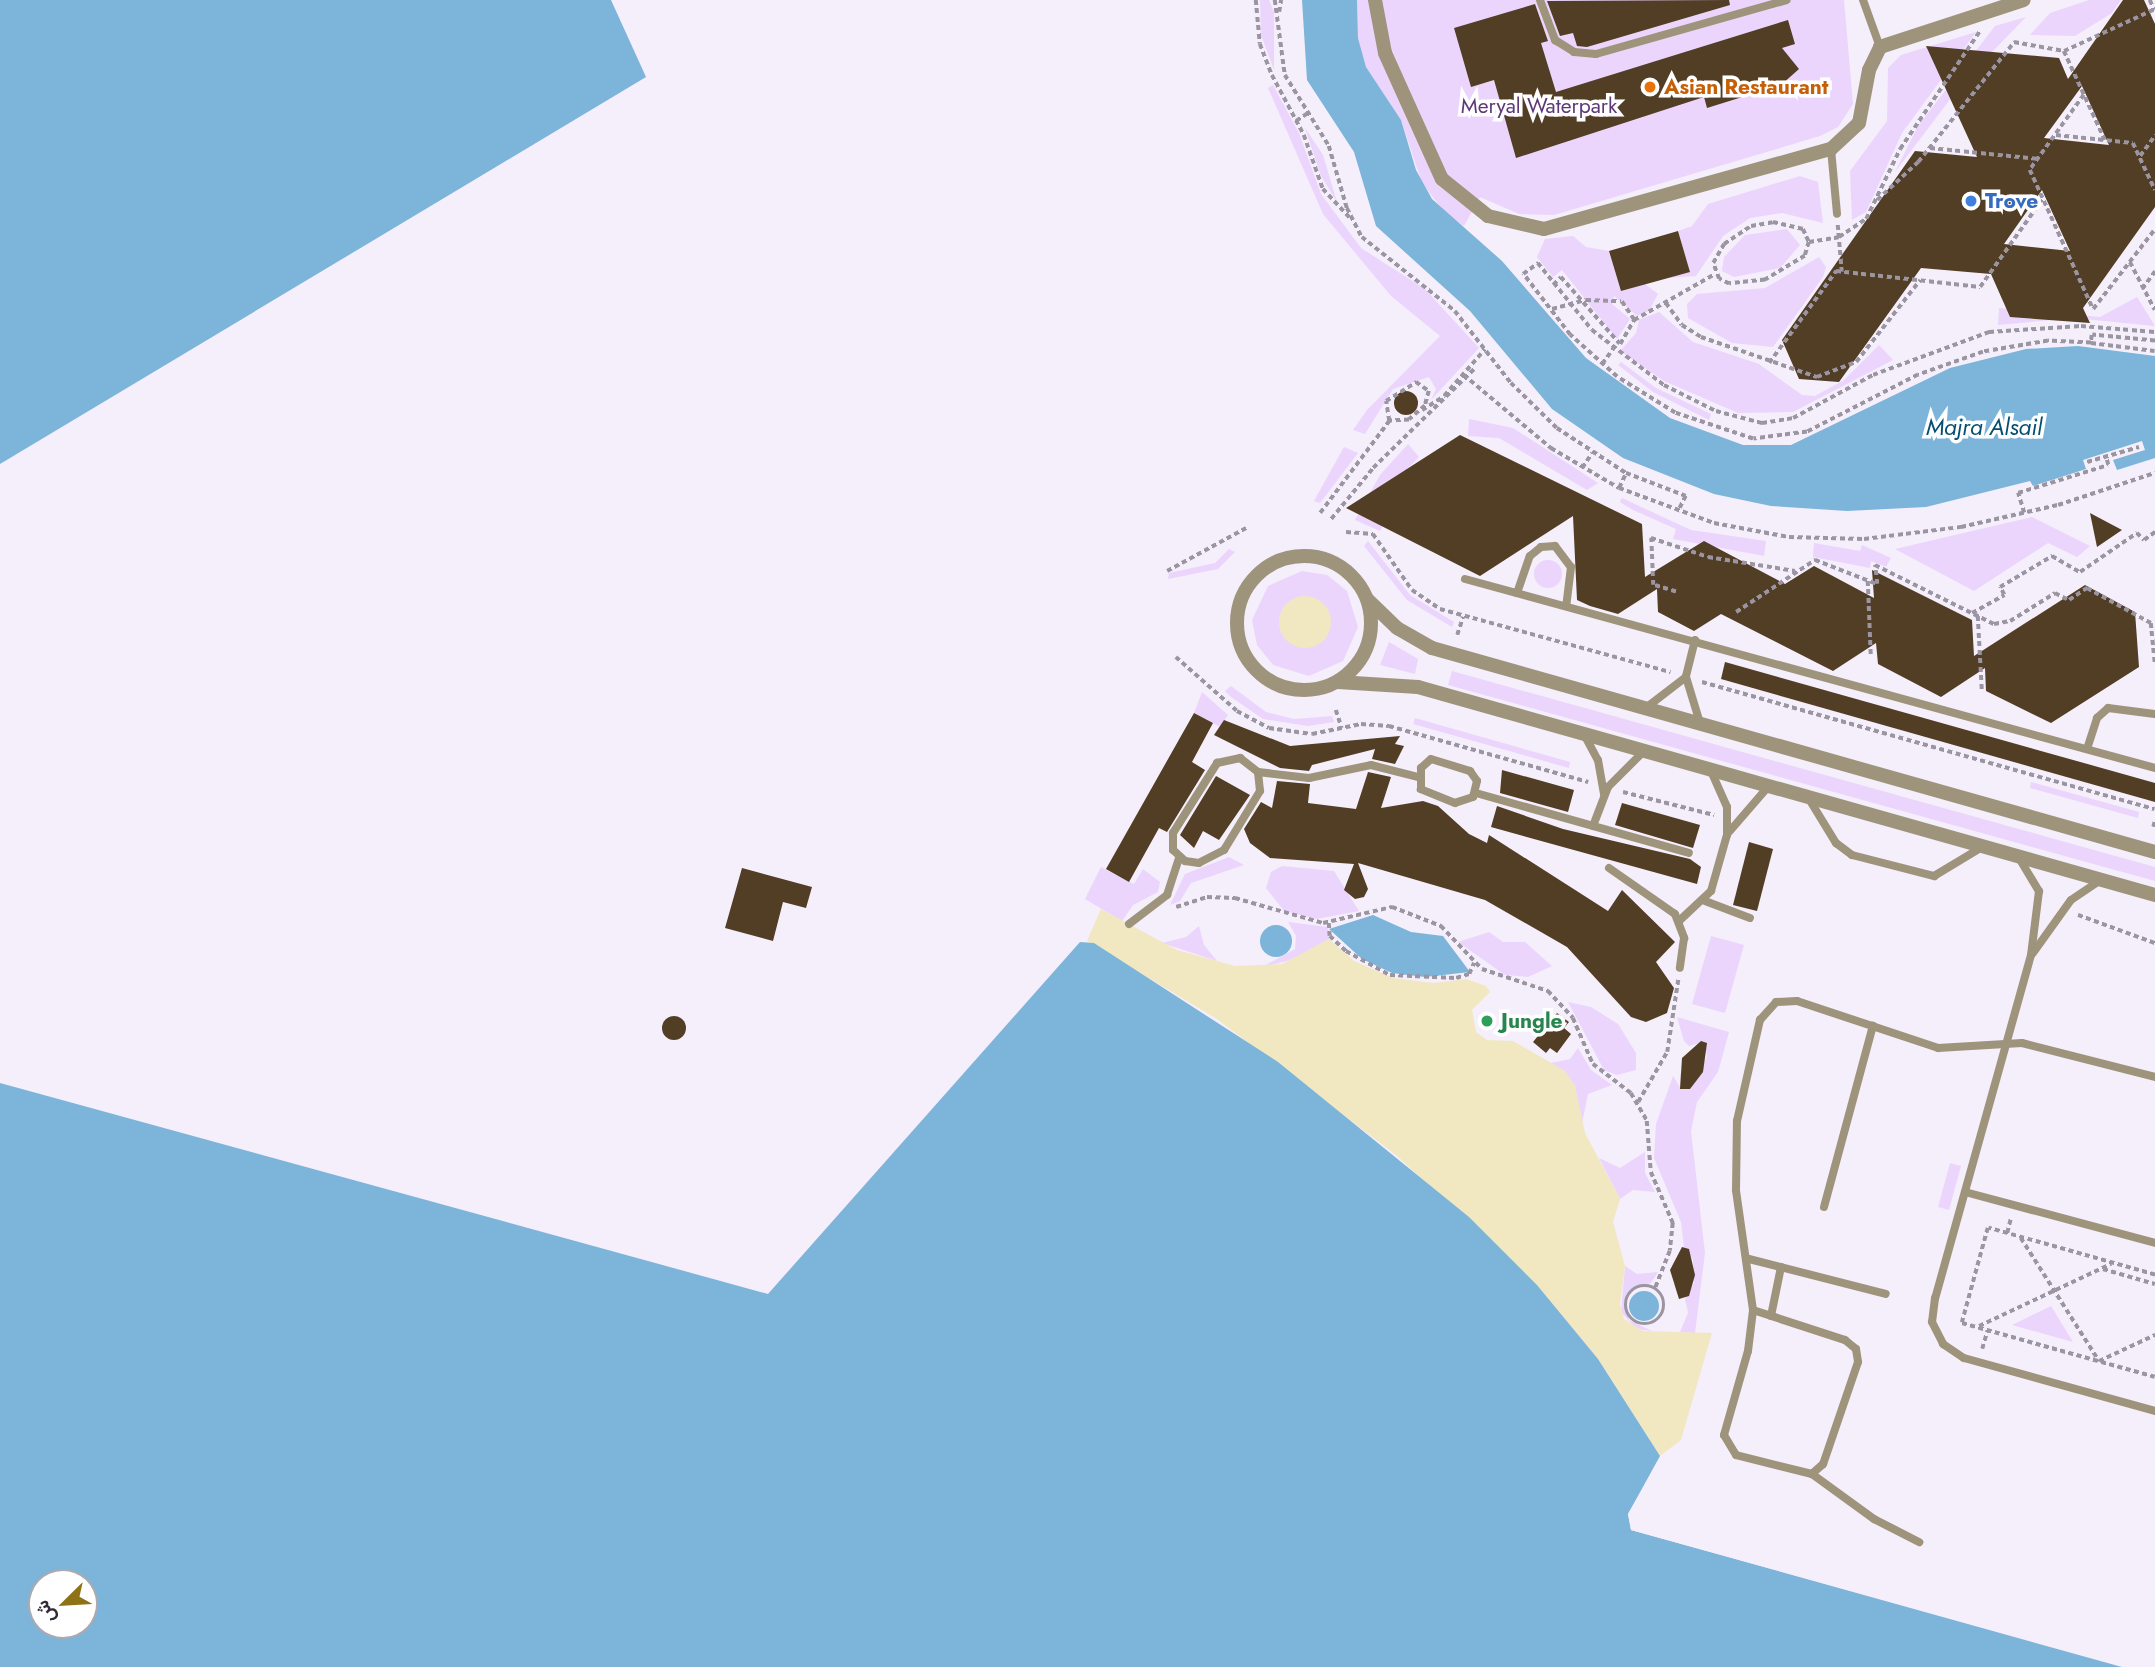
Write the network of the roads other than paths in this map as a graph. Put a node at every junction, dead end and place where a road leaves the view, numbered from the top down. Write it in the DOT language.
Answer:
graph roads {
  1 [pos="1375,0"];
  2 [pos="1540,0"];
  3 [pos="1787,0"];
  4 [pos="1863,0"];
  5 [pos="2024,0"];
  6 [pos="1880,47"];
  7 [pos="1831,149"];
  8 [pos="1837,214"];
  9 [pos="1465,579"];
  10 [pos="1517,593"];
  11 [pos="1368,600"];
  12 [pos="1566,606"];
  13 [pos="1695,640"];
  14 [pos="1686,677"];
  15 [pos="1338,682"];
  16 [pos="1643,710"];
  17 [pos="2155,714"];
  18 [pos="1701,726"];
  19 [pos="1586,736"];
  20 [pos="2087,749"];
  21 [pos="1642,753"];
  22 [pos="2155,768"];
  23 [pos="1258,772"];
  24 [pos="1712,773"];
  25 [pos="1418,778"];
  26 [pos="1767,788"];
  27 [pos="1605,789"];
  28 [pos="1476,793"];
  29 [pos="1808,799"];
  30 [pos="1593,826"];
  31 [pos="1727,835"];
  32 [pos="1982,847"];
  33 [pos="2155,852"];
  34 [pos="1689,853"];
  35 [pos="2018,857"];
  36 [pos="1179,858"];
  37 [pos="1609,868"];
  38 [pos="2103,880"];
  39 [pos="2155,895"];
  40 [pos="1705,901"];
  41 [pos="1750,918"];
  42 [pos="1679,921"];
  43 [pos="1129,924"];
  44 [pos="2031,955"];
  45 [pos="1680,968"];
  46 [pos="1873,1026"];
  47 [pos="2007,1042"];
  48 [pos="2155,1077"];
  49 [pos="1965,1192"];
  50 [pos="1825,1207"];
  51 [pos="2155,1243"];
  52 [pos="1749,1259"];
  53 [pos="1781,1267"];
  54 [pos="1886,1294"];
  55 [pos="1753,1310"];
  56 [pos="1771,1316"];
  57 [pos="2155,1411"];
  58 [pos="1812,1475"];
  59 [pos="1919,1542"];
  1 -- 7 [label="street"];
  2 -- 3 [label="lane"];
  4 -- 6 [label="lane"];
  5 -- 6 [label="street"];
  6 -- 7 [label="street"];
  7 -- 8 [label="lane"];
  9 -- 10 [label="lane"];
  10 -- 12 [label="lane"];
  10 -- 12 [label="lane"];
  11 -- 15 [label="street"];
  11 -- 15 [label="street"];
  11 -- 16 [label="street"];
  12 -- 13 [label="lane"];
  13 -- 14 [label="lane"];
  13 -- 20 [label="lane"];
  14 -- 16 [label="lane"];
  14 -- 18 [label="lane"];
  15 -- 19 [label="street"];
  16 -- 18 [label="street"];
  17 -- 20 [label="lane"];
  18 -- 33 [label="street"];
  19 -- 21 [label="street"];
  19 -- 27 [label="lane"];
  20 -- 22 [label="lane"];
  21 -- 24 [label="street"];
  21 -- 27 [label="lane"];
  23 -- 25 [label="lane"];
  23 -- 36 [label="lane"];
  23 -- 36 [label="lane"];
  24 -- 26 [label="street"];
  24 -- 31 [label="lane"];
  25 -- 28 [label="lane"];
  25 -- 28 [label="lane"];
  26 -- 29 [label="street"];
  26 -- 31 [label="lane"];
  27 -- 30 [label="lane"];
  28 -- 30 [label="lane"];
  29 -- 32 [label="street"];
  29 -- 32 [label="lane"];
  30 -- 34 [label="lane"];
  31 -- 40 [label="lane"];
  32 -- 35 [label="street"];
  35 -- 38 [label="street"];
  35 -- 44 [label="lane"];
  36 -- 43 [label="lane"];
  37 -- 42 [label="lane"];
  38 -- 39 [label="street"];
  38 -- 44 [label="lane"];
  40 -- 41 [label="lane"];
  40 -- 42 [label="lane"];
  42 -- 45 [label="lane"];
  44 -- 47 [label="lane"];
  46 -- 47 [label="lane"];
  46 -- 50 [label="lane"];
  46 -- 52 [label="lane"];
  47 -- 48 [label="lane"];
  47 -- 49 [label="lane"];
  49 -- 51 [label="lane"];
  49 -- 57 [label="lane"];
  52 -- 53 [label="lane"];
  52 -- 55 [label="lane"];
  53 -- 54 [label="lane"];
  53 -- 56 [label="lane"];
  55 -- 56 [label="lane"];
  55 -- 58 [label="lane"];
  56 -- 58 [label="lane"];
  58 -- 59 [label="lane"];
}
